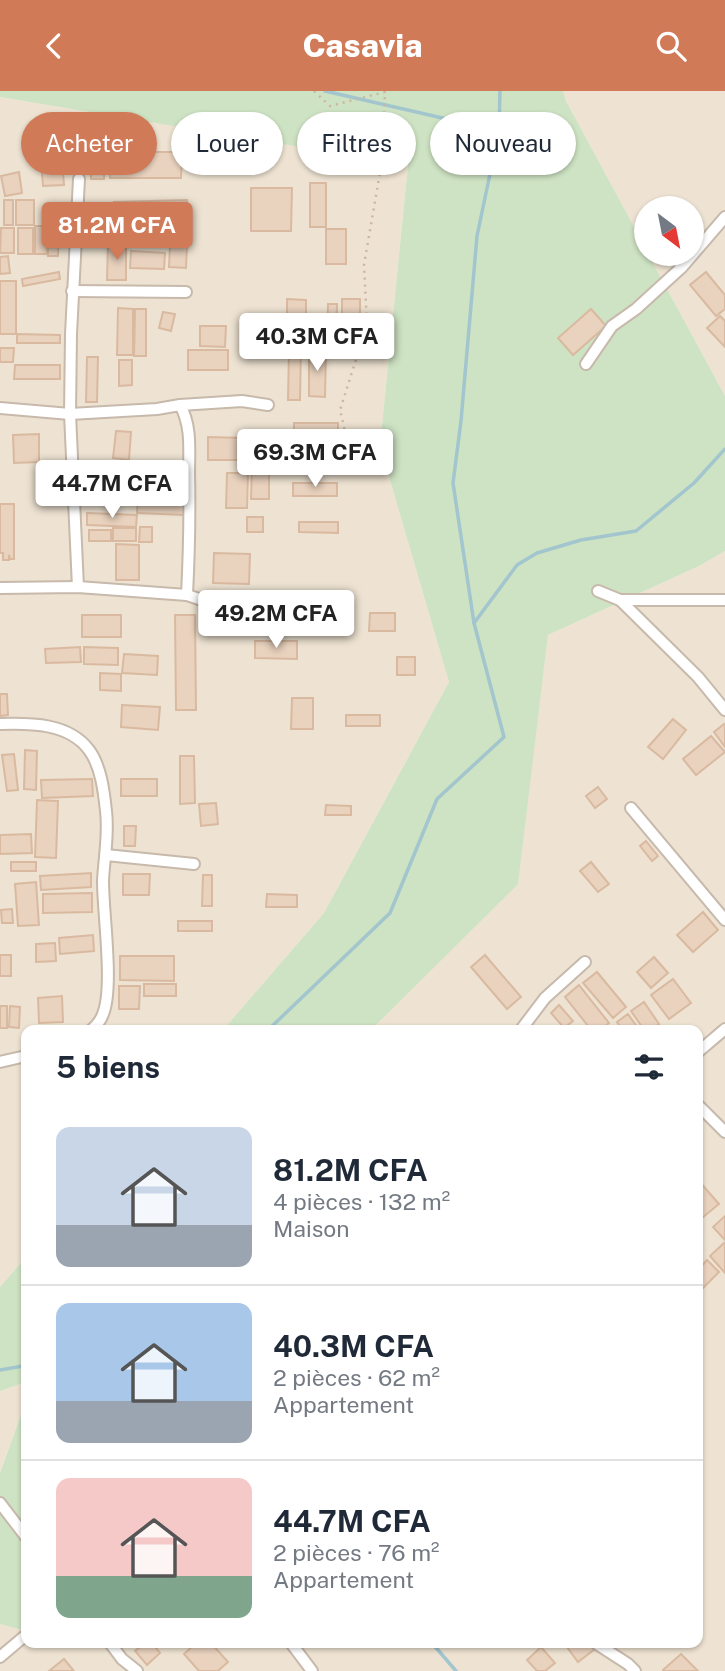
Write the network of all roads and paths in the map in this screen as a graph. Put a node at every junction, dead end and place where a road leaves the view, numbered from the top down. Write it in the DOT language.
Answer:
graph roads {
  1 [pos="314,91"];
  2 [pos="385,91"];
  3 [pos="79,179"];
  4 [pos="725,217"];
  5 [pos="72,291"];
  6 [pos="186,292"];
  7 [pos="586,364"];
  8 [pos="180,405"];
  9 [pos="268,405"];
  10 [pos="0,408"];
  11 [pos="70,414"];
  12 [pos="347,475"];
  13 [pos="78,587"];
  14 [pos="0,588"];
  15 [pos="598,591"];
  16 [pos="187,595"];
  17 [pos="620,600"];
  18 [pos="725,600"];
  19 [pos="238,607"];
  20 [pos="725,710"];
  21 [pos="0,724"];
  22 [pos="631,808"];
  23 [pos="106,855"];
  24 [pos="194,864"];
  25 [pos="725,921"];
  26 [pos="585,962"];
  27 [pos="95,1025"];
  28 [pos="525,1025"];
  29 [pos="725,1030"];
  30 [pos="703,1048"];
  31 [pos="21,1057"];
  32 [pos="0,1062"];
  33 [pos="703,1110"];
  34 [pos="725,1132"];
  35 [pos="0,1503"];
  36 [pos="21,1530"];
  37 [pos="21,1639"];
  38 [pos="114,1648"];
  39 [pos="295,1648"];
  40 [pos="603,1648"];
  41 [pos="0,1657"];
  42 [pos="137,1671"];
  43 [pos="312,1671"];
  44 [pos="635,1671"];
  1 -- 2 [label="path"];
  2 -- 12 [label="path"];
  3 -- 5 [label="street"];
  4 -- 7 [label="street"];
  5 -- 6 [label="street"];
  5 -- 11 [label="street"];
  8 -- 9 [label="street"];
  8 -- 11 [label="street"];
  8 -- 16 [label="street"];
  10 -- 11 [label="street"];
  11 -- 13 [label="street"];
  13 -- 14 [label="street"];
  13 -- 16 [label="street"];
  15 -- 17 [label="street"];
  16 -- 19 [label="street"];
  17 -- 18 [label="street"];
  17 -- 20 [label="street"];
  21 -- 23 [label="street"];
  22 -- 25 [label="street"];
  23 -- 24 [label="street"];
  23 -- 27 [label="street"];
  26 -- 28 [label="street"];
  29 -- 30 [label="street"];
  31 -- 32 [label="street"];
  33 -- 34 [label="street"];
  35 -- 36 [label="street"];
  37 -- 41 [label="street"];
  38 -- 42 [label="street"];
  39 -- 43 [label="street"];
  40 -- 44 [label="street"];
}
